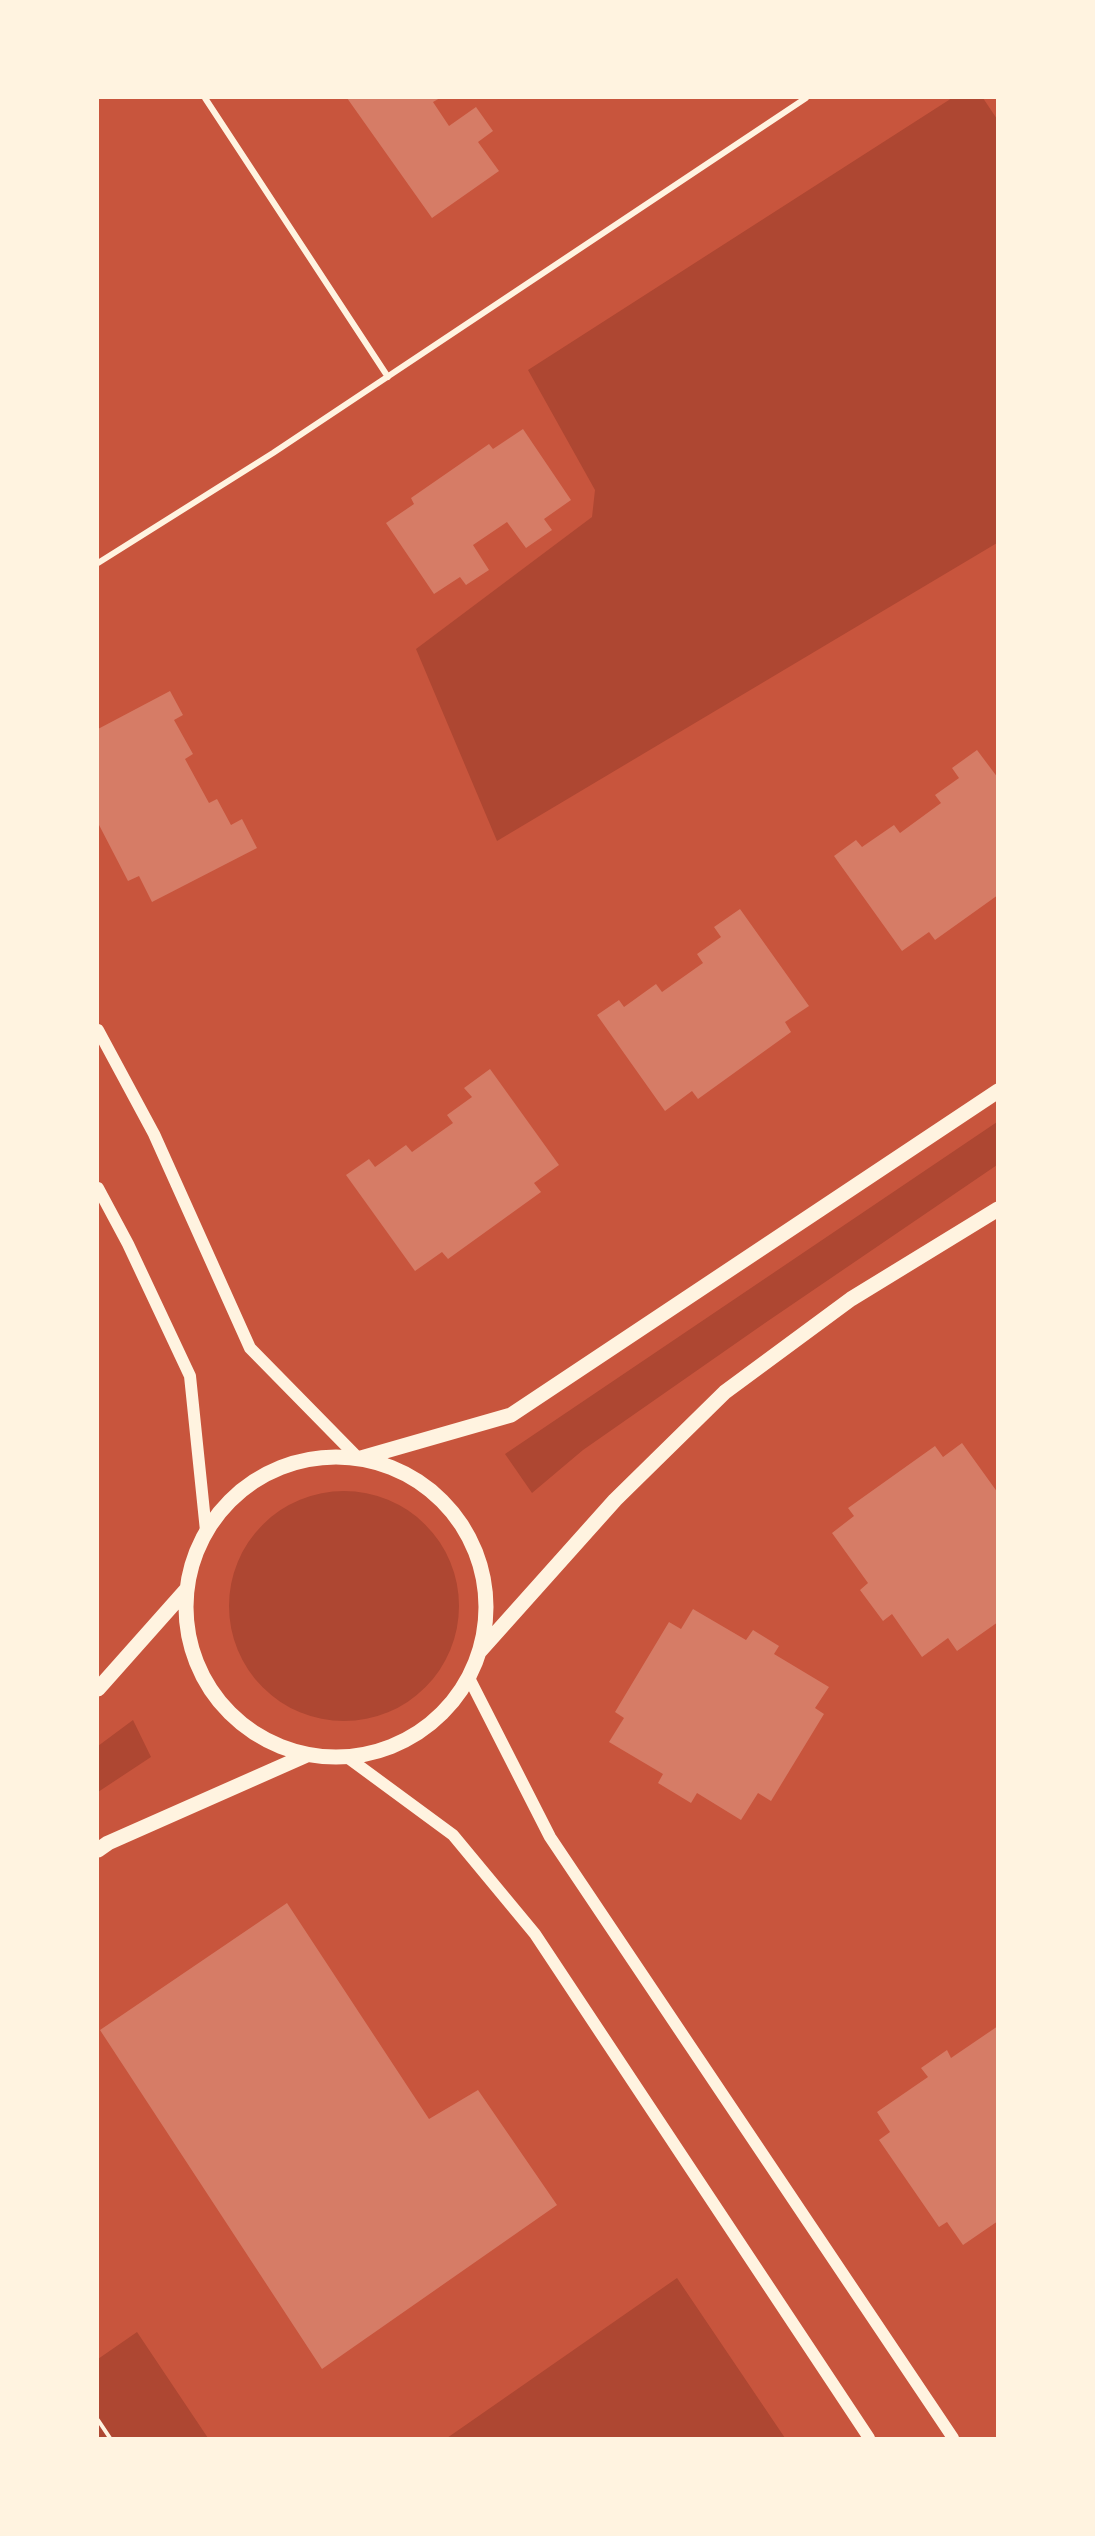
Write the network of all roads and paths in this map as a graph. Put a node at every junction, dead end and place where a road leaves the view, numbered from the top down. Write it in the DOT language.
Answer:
graph roads {
  1 [pos="205,98"];
  2 [pos="806,98"];
  3 [pos="388,377"];
  4 [pos="98,563"];
  5 [pos="98,1030"];
  6 [pos="998,1091"];
  7 [pos="98,1188"];
  8 [pos="998,1209"];
  9 [pos="359,1459"];
  10 [pos="206,1531"];
  11 [pos="186,1590"];
  12 [pos="480,1651"];
  13 [pos="469,1678"];
  14 [pos="98,1689"];
  15 [pos="307,1755"];
  16 [pos="347,1757"];
  17 [pos="98,1850"];
  18 [pos="98,2420"];
  19 [pos="110,2439"];
  20 [pos="869,2439"];
  21 [pos="953,2439"];
  1 -- 3 [label="street"];
  2 -- 3 [label="street"];
  3 -- 4 [label="street"];
  5 -- 9 [label="main road"];
  6 -- 9 [label="main road"];
  7 -- 10 [label="main road"];
  8 -- 12 [label="main road"];
  9 -- 10 [label="main road"];
  9 -- 12 [label="main road"];
  10 -- 11 [label="main road"];
  11 -- 14 [label="main road"];
  11 -- 15 [label="main road"];
  12 -- 13 [label="main road"];
  13 -- 16 [label="main road"];
  13 -- 21 [label="main road"];
  15 -- 16 [label="main road"];
  15 -- 17 [label="main road"];
  16 -- 20 [label="main road"];
  18 -- 19 [label="path"];
}
